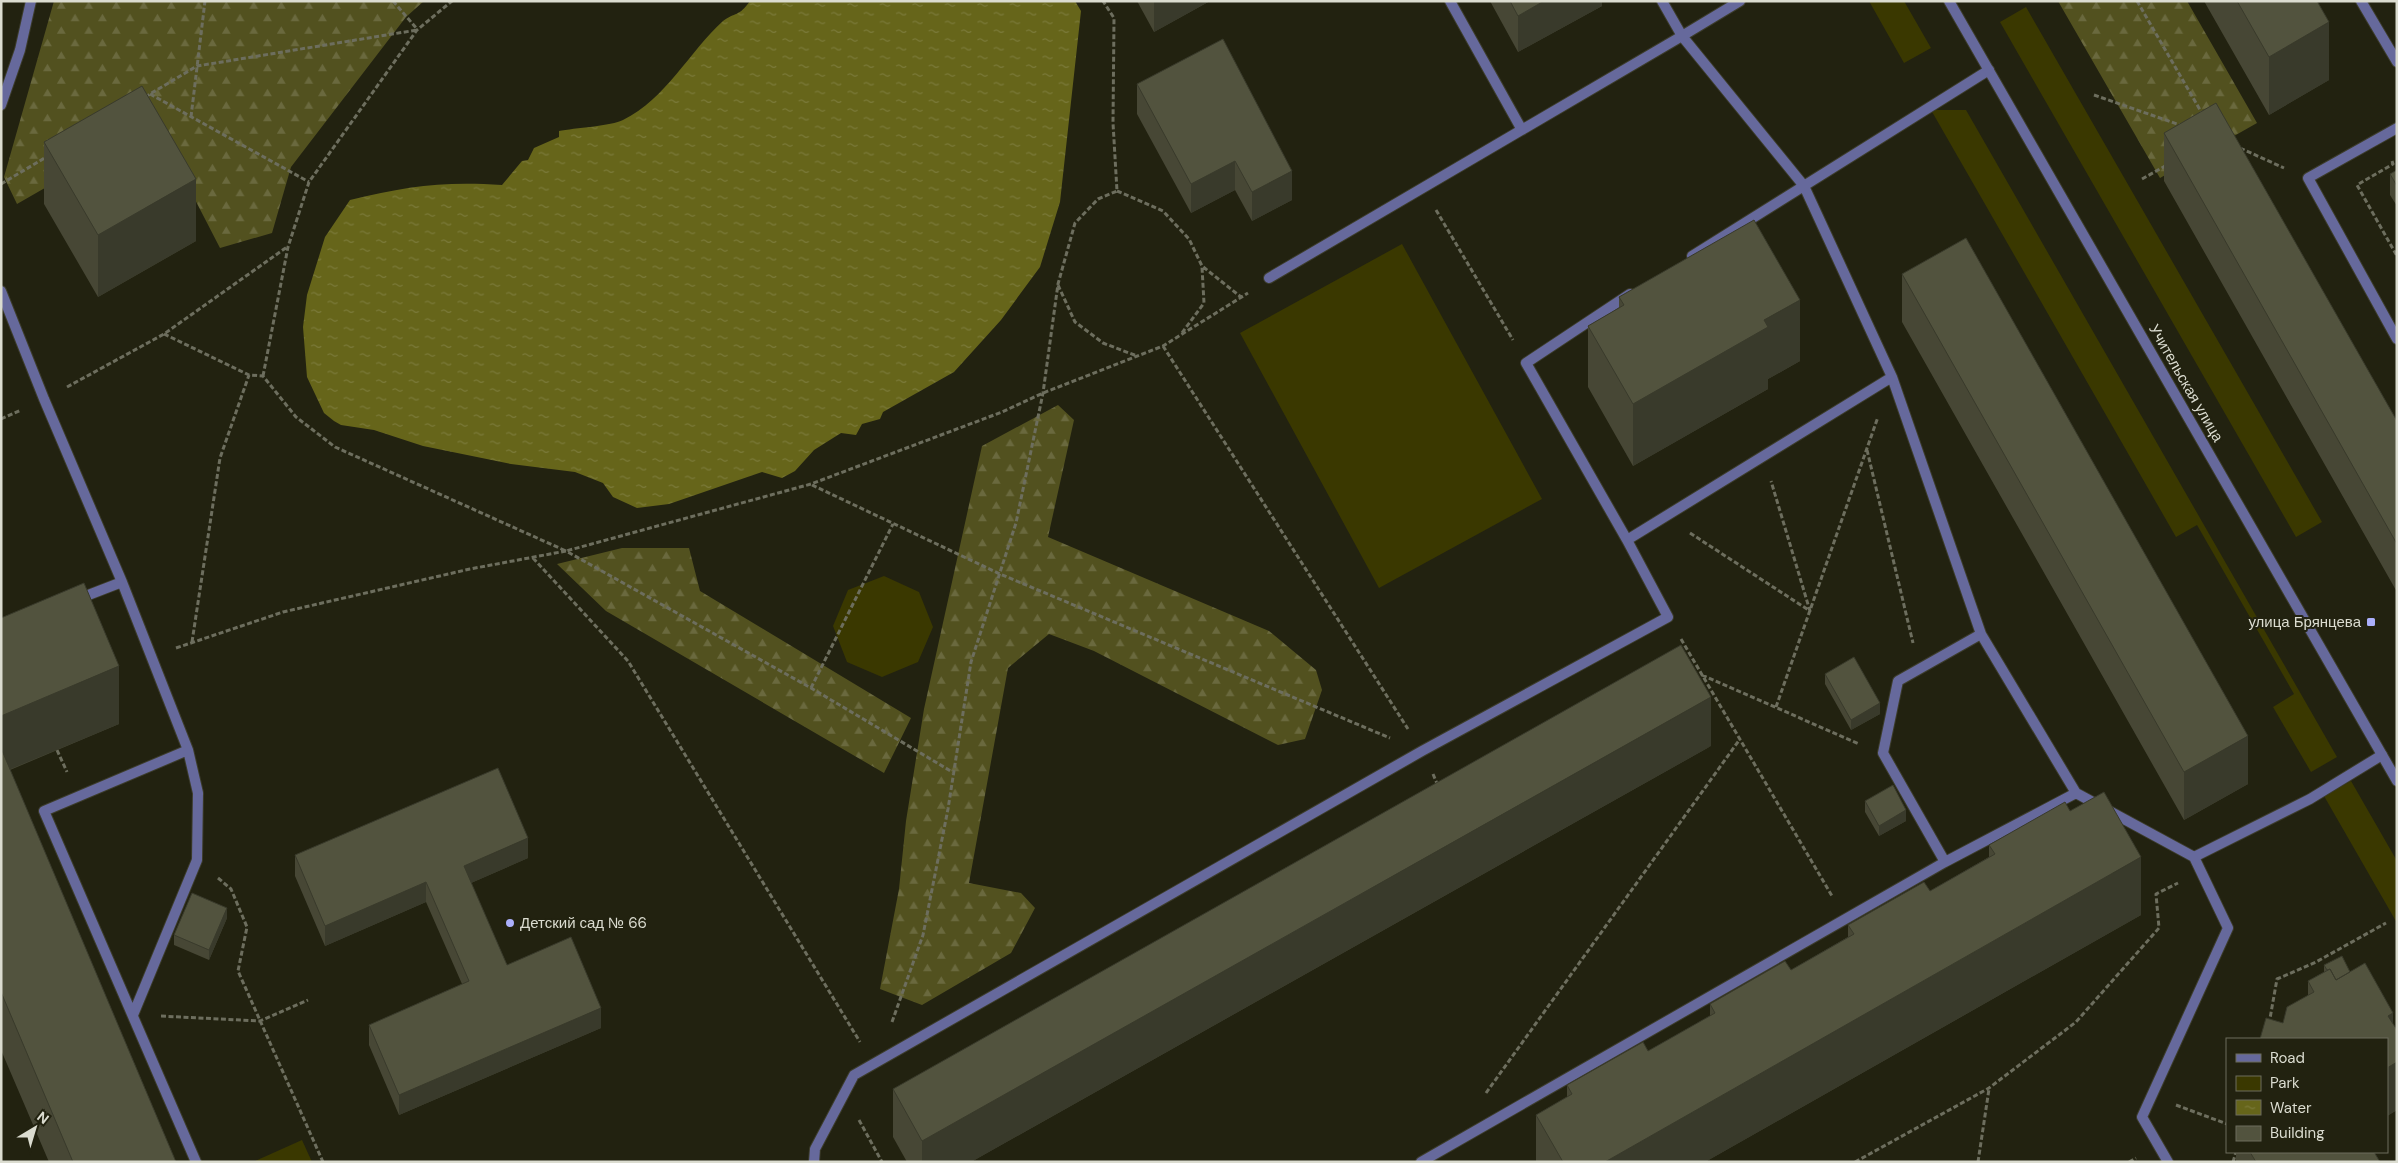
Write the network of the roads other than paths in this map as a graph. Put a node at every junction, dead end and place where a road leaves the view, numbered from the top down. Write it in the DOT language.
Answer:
graph roads {
  1 [pos="31,1"];
  2 [pos="1450,1"];
  3 [pos="1662,1"];
  4 [pos="1740,1"];
  5 [pos="1949,1"];
  6 [pos="2362,1"];
  7 [pos="1682,36"];
  8 [pos="2397,62"];
  9 [pos="1989,70"];
  10 [pos="1,105"];
  11 [pos="2397,128"];
  12 [pos="1522,130"];
  13 [pos="1804,186"];
  14 [pos="1681,262"];
  15 [pos="1269,278"];
  16 [pos="1640,288"];
  17 [pos="1,291"];
  18 [pos="2397,338"];
  19 [pos="1892,377"];
  20 [pos="1627,540"];
  21 [pos="122,582"];
  22 [pos="70,603"];
  23 [pos="1981,634"];
  24 [pos="188,750"];
  25 [pos="2382,755"];
  26 [pos="2397,780"];
  27 [pos="2076,793"];
  28 [pos="2194,857"];
  29 [pos="1945,862"];
  30 [pos="133,1015"];
  31 [pos="196,1162"];
  32 [pos="814,1162"];
  33 [pos="1421,1162"];
  34 [pos="2168,1162"];
  1 -- 10 [label="street"];
  2 -- 12 [label="street"];
  3 -- 7 [label="street"];
  4 -- 7 [label="street"];
  5 -- 9 [label="street, Учительская улица"];
  6 -- 8 [label="street"];
  7 -- 12 [label="street"];
  7 -- 13 [label="street"];
  9 -- 13 [label="street"];
  9 -- 25 [label="street, Учительская улица"];
  11 -- 18 [label="street"];
  12 -- 15 [label="street"];
  13 -- 14 [label="street"];
  13 -- 19 [label="street"];
  16 -- 20 [label="street"];
  17 -- 21 [label="street"];
  19 -- 20 [label="street"];
  19 -- 23 [label="street"];
  20 -- 32 [label="street"];
  21 -- 22 [label="street"];
  21 -- 24 [label="street"];
  23 -- 27 [label="street"];
  23 -- 29 [label="street"];
  24 -- 30 [label="street"];
  24 -- 30 [label="street"];
  25 -- 26 [label="street, Учительская улица"];
  25 -- 28 [label="street"];
  27 -- 28 [label="street"];
  27 -- 29 [label="street"];
  28 -- 34 [label="street"];
  29 -- 33 [label="street"];
  30 -- 31 [label="street"];
}
